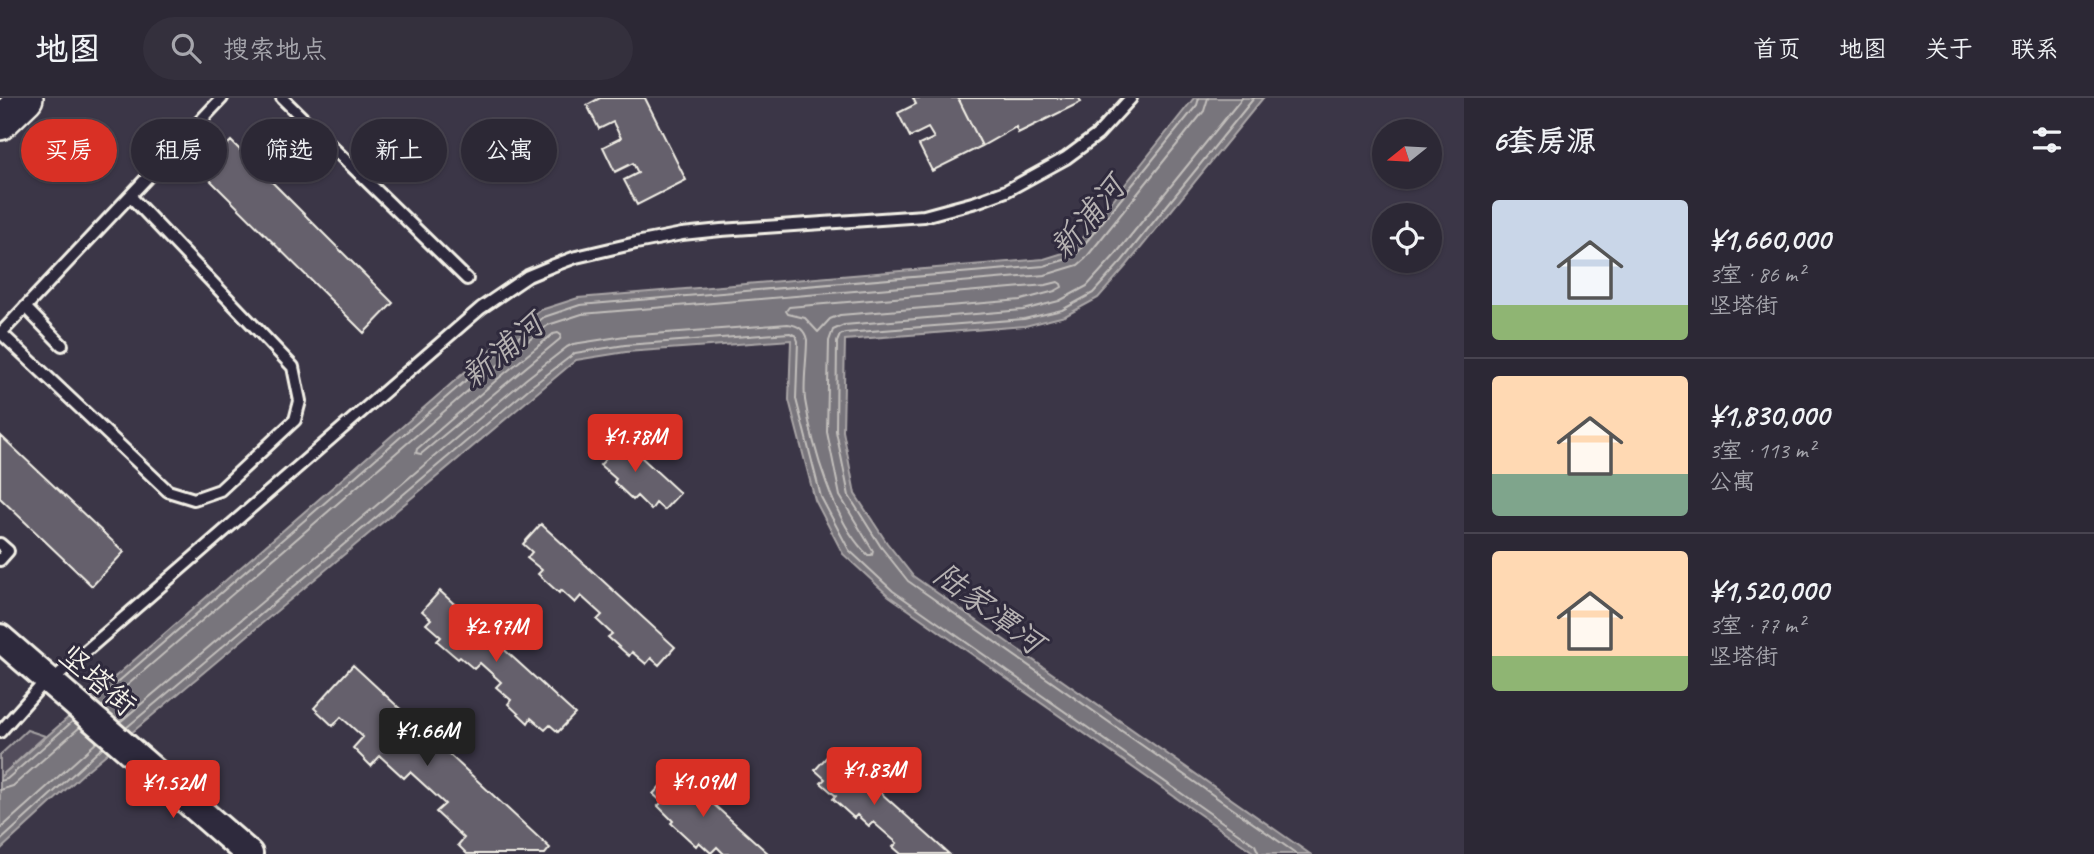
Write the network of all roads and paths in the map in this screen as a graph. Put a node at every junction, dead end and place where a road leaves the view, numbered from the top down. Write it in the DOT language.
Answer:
graph roads {
  1 [pos="26,98"];
  2 [pos="222,98"];
  3 [pos="282,98"];
  4 [pos="1131,98"];
  5 [pos="0,123"];
  6 [pos="130,196"];
  7 [pos="467,279"];
  8 [pos="25,307"];
  9 [pos="0,333"];
  10 [pos="62,345"];
  11 [pos="0,544"];
  12 [pos="0,560"];
  13 [pos="0,638"];
  14 [pos="49,680"];
  15 [pos="0,732"];
  16 [pos="249,854"];
  1 -- 5 [label="main road"];
  2 -- 6 [label="lane"];
  3 -- 7 [label="lane"];
  4 -- 14 [label="lane"];
  6 -- 8 [label="lane"];
  6 -- 9 [label="lane"];
  8 -- 9 [label="lane"];
  8 -- 10 [label="lane"];
  11 -- 12 [label="lane"];
  13 -- 14 [label="street, 坚塔街"];
  14 -- 15 [label="lane"];
  14 -- 16 [label="street, 坚塔街"];
}
